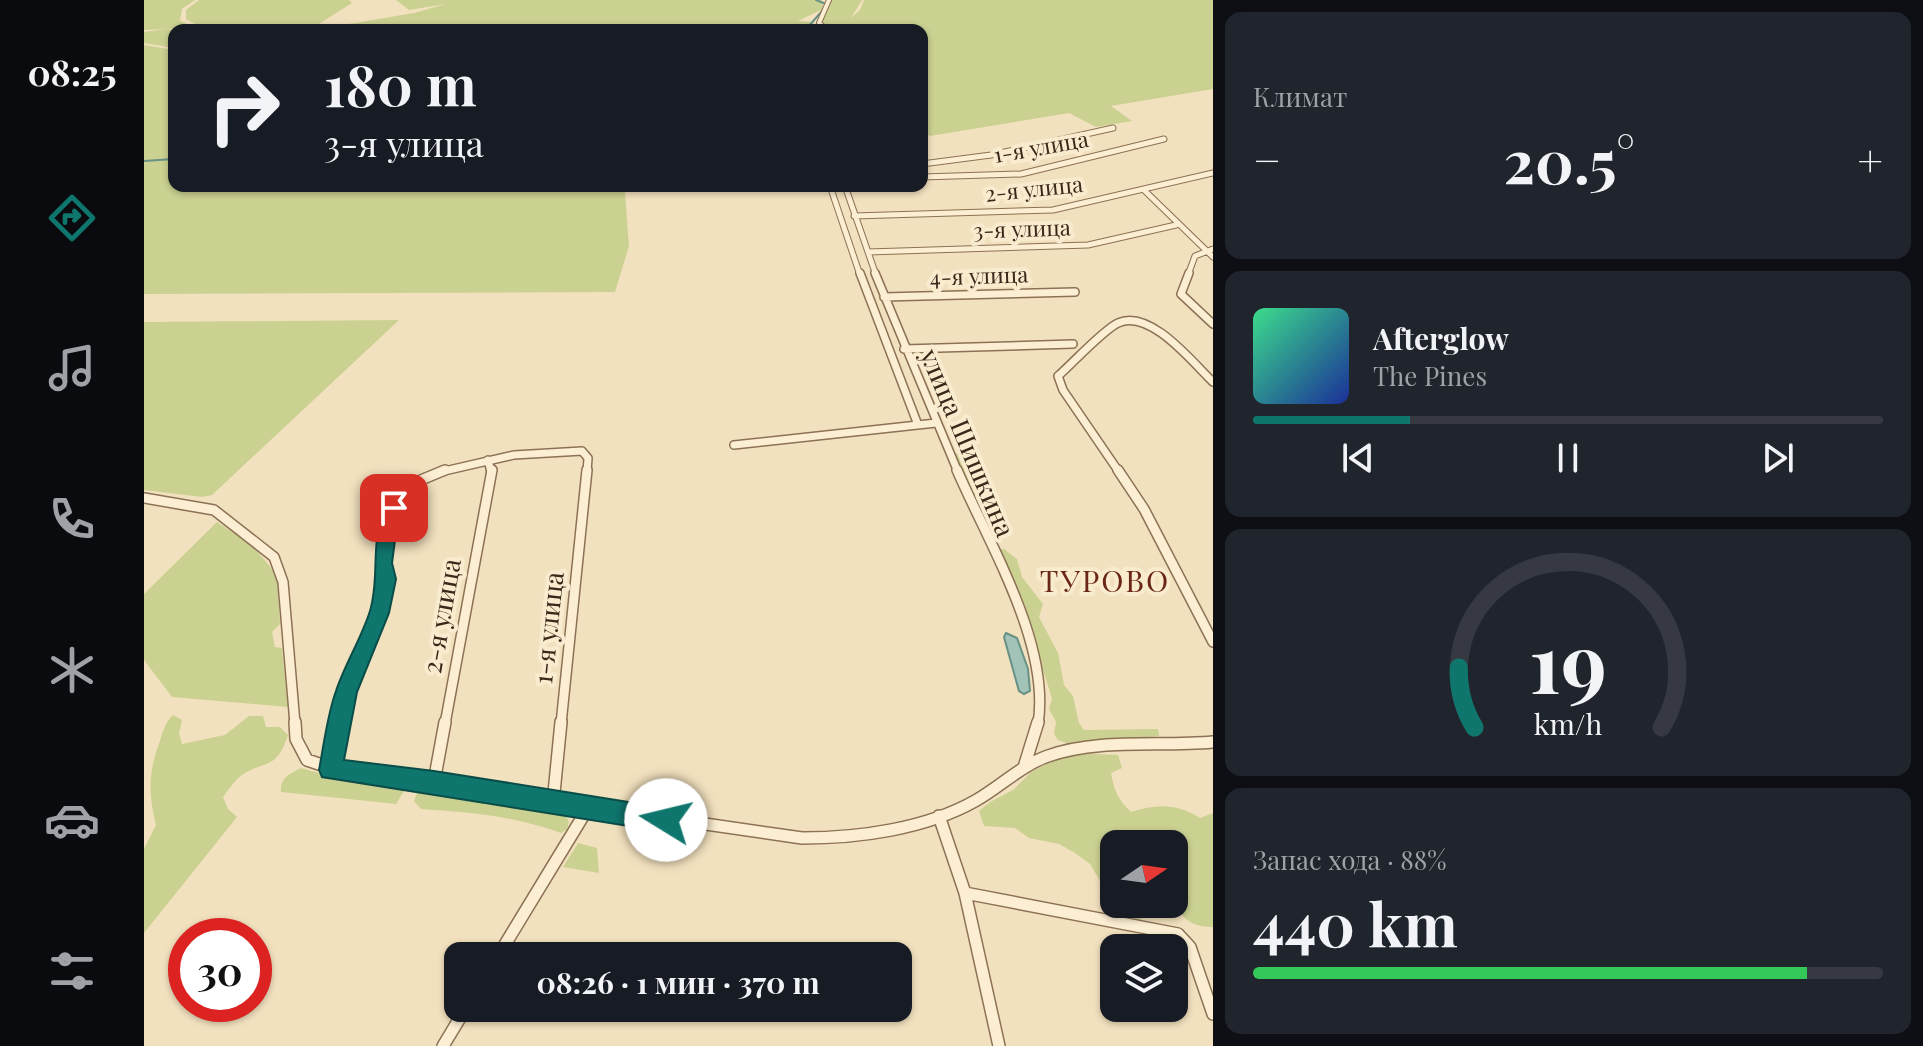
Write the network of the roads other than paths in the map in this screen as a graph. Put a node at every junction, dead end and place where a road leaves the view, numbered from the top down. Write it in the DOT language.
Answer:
graph roads {
  1 [pos="829,0"];
  2 [pos="820,24"];
  3 [pos="1113,128"];
  4 [pos="1164,139"];
  5 [pos="928,163"];
  6 [pos="1213,173"];
  7 [pos="928,177"];
  8 [pos="1144,190"];
  9 [pos="832,192"];
  10 [pos="847,192"];
  11 [pos="854,216"];
  12 [pos="1176,225"];
  13 [pos="1213,249"];
  14 [pos="1203,250"];
  15 [pos="868,252"];
  16 [pos="1213,257"];
  17 [pos="1075,292"];
  18 [pos="884,297"];
  19 [pos="1213,324"];
  20 [pos="1073,344"];
  21 [pos="904,349"];
  22 [pos="1213,382"];
  23 [pos="936,423"];
  24 [pos="918,425"];
  25 [pos="734,445"];
  26 [pos="488,460"];
  27 [pos="144,498"];
  28 [pos="1213,642"];
  29 [pos="1213,742"];
  30 [pos="1025,764"];
  31 [pos="330,770"];
  32 [pos="434,782"];
  33 [pos="553,803"];
  34 [pos="588,808"];
  35 [pos="939,816"];
  36 [pos="965,893"];
  37 [pos="507,942"];
  38 [pos="1213,1014"];
  39 [pos="458,1022"];
  40 [pos="443,1046"];
  41 [pos="999,1046"];
  1 -- 2 [label="street"];
  3 -- 5 [label="street"];
  4 -- 7 [label="street, 1-я улица"];
  6 -- 8 [label="street, 2-я улица"];
  8 -- 11 [label="street, 2-я улица"];
  8 -- 12 [label="street"];
  9 -- 24 [label="street"];
  10 -- 11 [label="street, улица Шишкина"];
  11 -- 15 [label="street, улица Шишкина"];
  12 -- 14 [label="street"];
  12 -- 15 [label="street, 3-я улица"];
  13 -- 14 [label="street"];
  14 -- 16 [label="street"];
  14 -- 19 [label="street"];
  15 -- 18 [label="street, улица Шишкина"];
  17 -- 18 [label="street, 4-я улица"];
  18 -- 21 [label="street, улица Шишкина"];
  20 -- 21 [label="street"];
  21 -- 23 [label="street, улица Шишкина"];
  22 -- 28 [label="street"];
  23 -- 24 [label="street"];
  23 -- 30 [label="street, улица Шишкина"];
  24 -- 25 [label="street"];
  26 -- 31 [label="street"];
  26 -- 32 [label="street, 2-я улица"];
  26 -- 33 [label="street, 1-я улица"];
  27 -- 31 [label="street"];
  29 -- 30 [label="street"];
  30 -- 35 [label="street"];
  31 -- 32 [label="street"];
  32 -- 33 [label="street"];
  33 -- 34 [label="street"];
  34 -- 35 [label="street"];
  34 -- 37 [label="street"];
  35 -- 36 [label="street"];
  36 -- 38 [label="street"];
  36 -- 41 [label="street"];
  39 -- 40 [label="street"];
}
